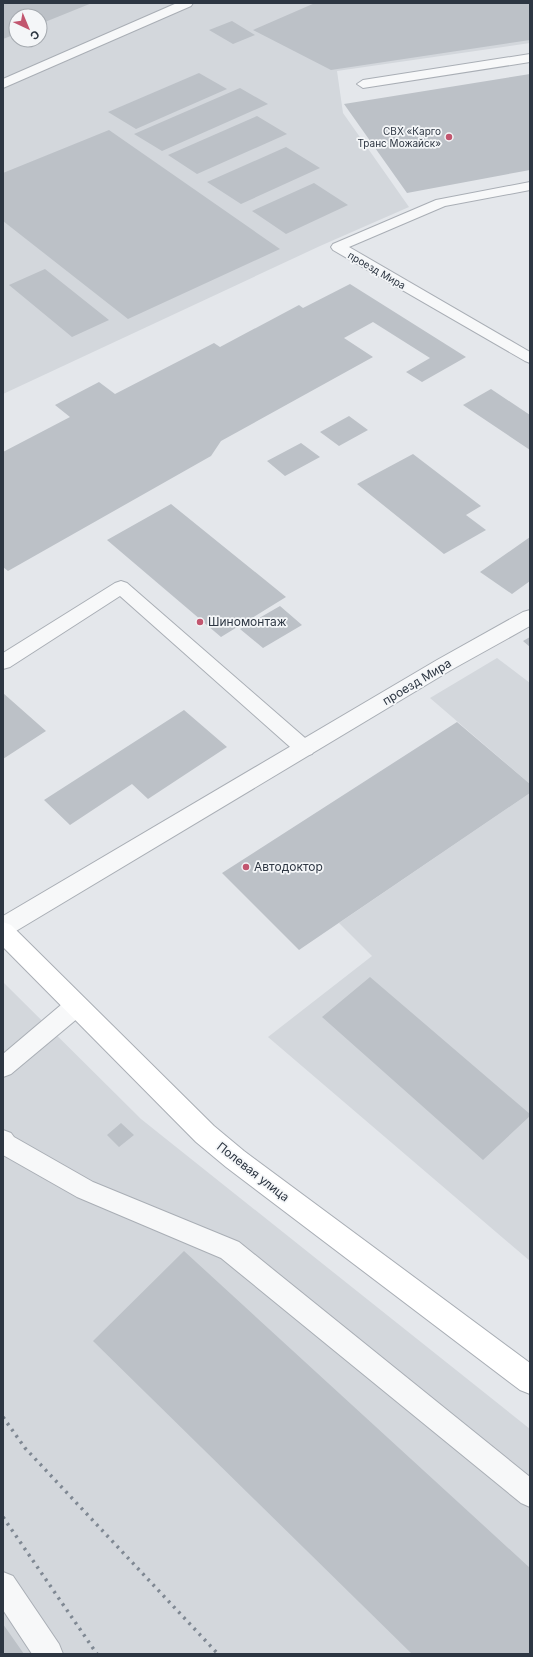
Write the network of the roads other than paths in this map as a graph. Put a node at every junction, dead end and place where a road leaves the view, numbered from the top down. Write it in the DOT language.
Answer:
graph roads {
  1 [pos="187,3"];
  2 [pos="530,58"];
  3 [pos="3,84"];
  4 [pos="363,84"];
  5 [pos="530,186"];
  6 [pos="530,358"];
  7 [pos="530,617"];
  8 [pos="3,662"];
  9 [pos="305,749"];
  10 [pos="3,927"];
  11 [pos="3,932"];
  12 [pos="76,1006"];
  13 [pos="3,1066"];
  14 [pos="3,1140"];
  15 [pos="530,1380"];
  16 [pos="530,1494"];
  17 [pos="3,1586"];
  18 [pos="49,1654"];
  1 -- 3 [label="lane"];
  2 -- 4 [label="lane"];
  5 -- 6 [label="lane, проезд Мира"];
  7 -- 9 [label="street, проезд Мира"];
  8 -- 9 [label="lane"];
  9 -- 10 [label="street, проезд Мира"];
  11 -- 12 [label="main road, Полевая улица"];
  12 -- 13 [label="lane"];
  12 -- 15 [label="main road, Полевая улица"];
  14 -- 16 [label="lane"];
  17 -- 18 [label="lane"];
}
